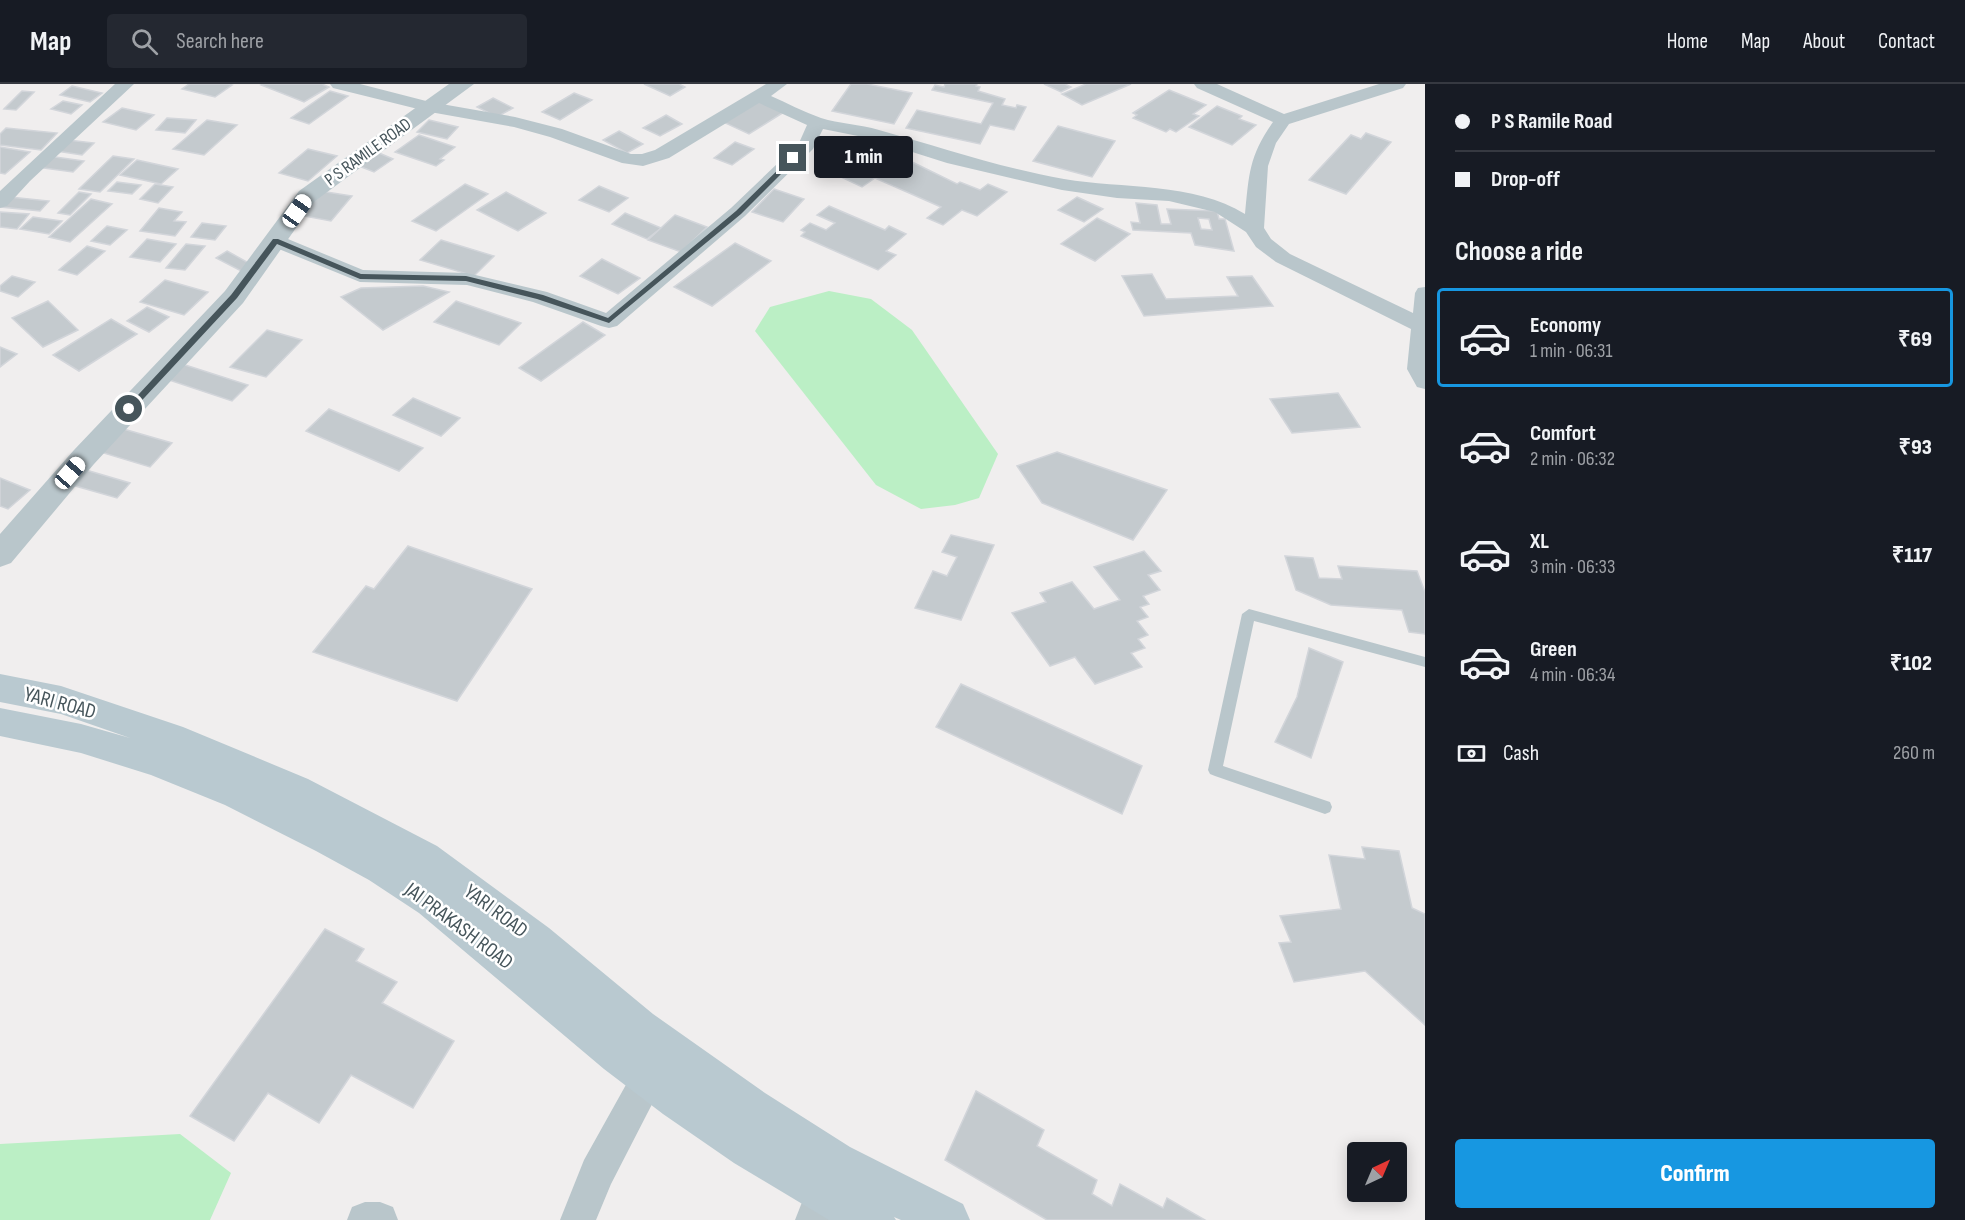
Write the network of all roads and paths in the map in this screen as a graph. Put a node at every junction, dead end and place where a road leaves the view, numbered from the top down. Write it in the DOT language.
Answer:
graph roads {
  1 [pos="125,84"];
  2 [pos="339,84"];
  3 [pos="463,84"];
  4 [pos="778,84"];
  5 [pos="1203,84"];
  6 [pos="1397,84"];
  7 [pos="758,96"];
  8 [pos="429,107"];
  9 [pos="1283,120"];
  10 [pos="817,123"];
  11 [pos="0,202"];
  12 [pos="1254,228"];
  13 [pos="276,241"];
  14 [pos="1425,293"];
  15 [pos="1422,326"];
  16 [pos="1423,372"];
  17 [pos="0,555"];
  18 [pos="1425,662"];
  19 [pos="0,688"];
  20 [pos="0,722"];
  21 [pos="1325,807"];
  22 [pos="649,1077"];
  23 [pos="824,1192"];
  24 [pos="365,1220"];
  25 [pos="380,1220"];
  26 [pos="578,1220"];
  27 [pos="873,1220"];
  28 [pos="947,1220"];
  1 -- 11 [label="street"];
  2 -- 8 [label="street"];
  3 -- 8 [label="street, P S RAMILE ROAD"];
  4 -- 7 [label="street"];
  5 -- 9 [label="street"];
  6 -- 9 [label="street"];
  7 -- 8 [label="street"];
  7 -- 10 [label="street"];
  8 -- 13 [label="street, P S RAMILE ROAD"];
  9 -- 12 [label="street"];
  10 -- 12 [label="street"];
  10 -- 13 [label="street"];
  12 -- 15 [label="street"];
  13 -- 17 [label="street, P S RAMILE ROAD"];
  14 -- 15 [label="street"];
  15 -- 16 [label="street"];
  18 -- 21 [label="lane"];
  19 -- 23 [label="main road, YARI ROAD"];
  20 -- 22 [label="main road, JAI PRAKASH ROAD"];
  22 -- 23 [label="main road, JAI PRAKASH ROAD"];
  22 -- 26 [label="street"];
  23 -- 27 [label="main road, JAI PRAKASH ROAD"];
  23 -- 28 [label="main road, YARI ROAD"];
  24 -- 25 [label="street"];
}
